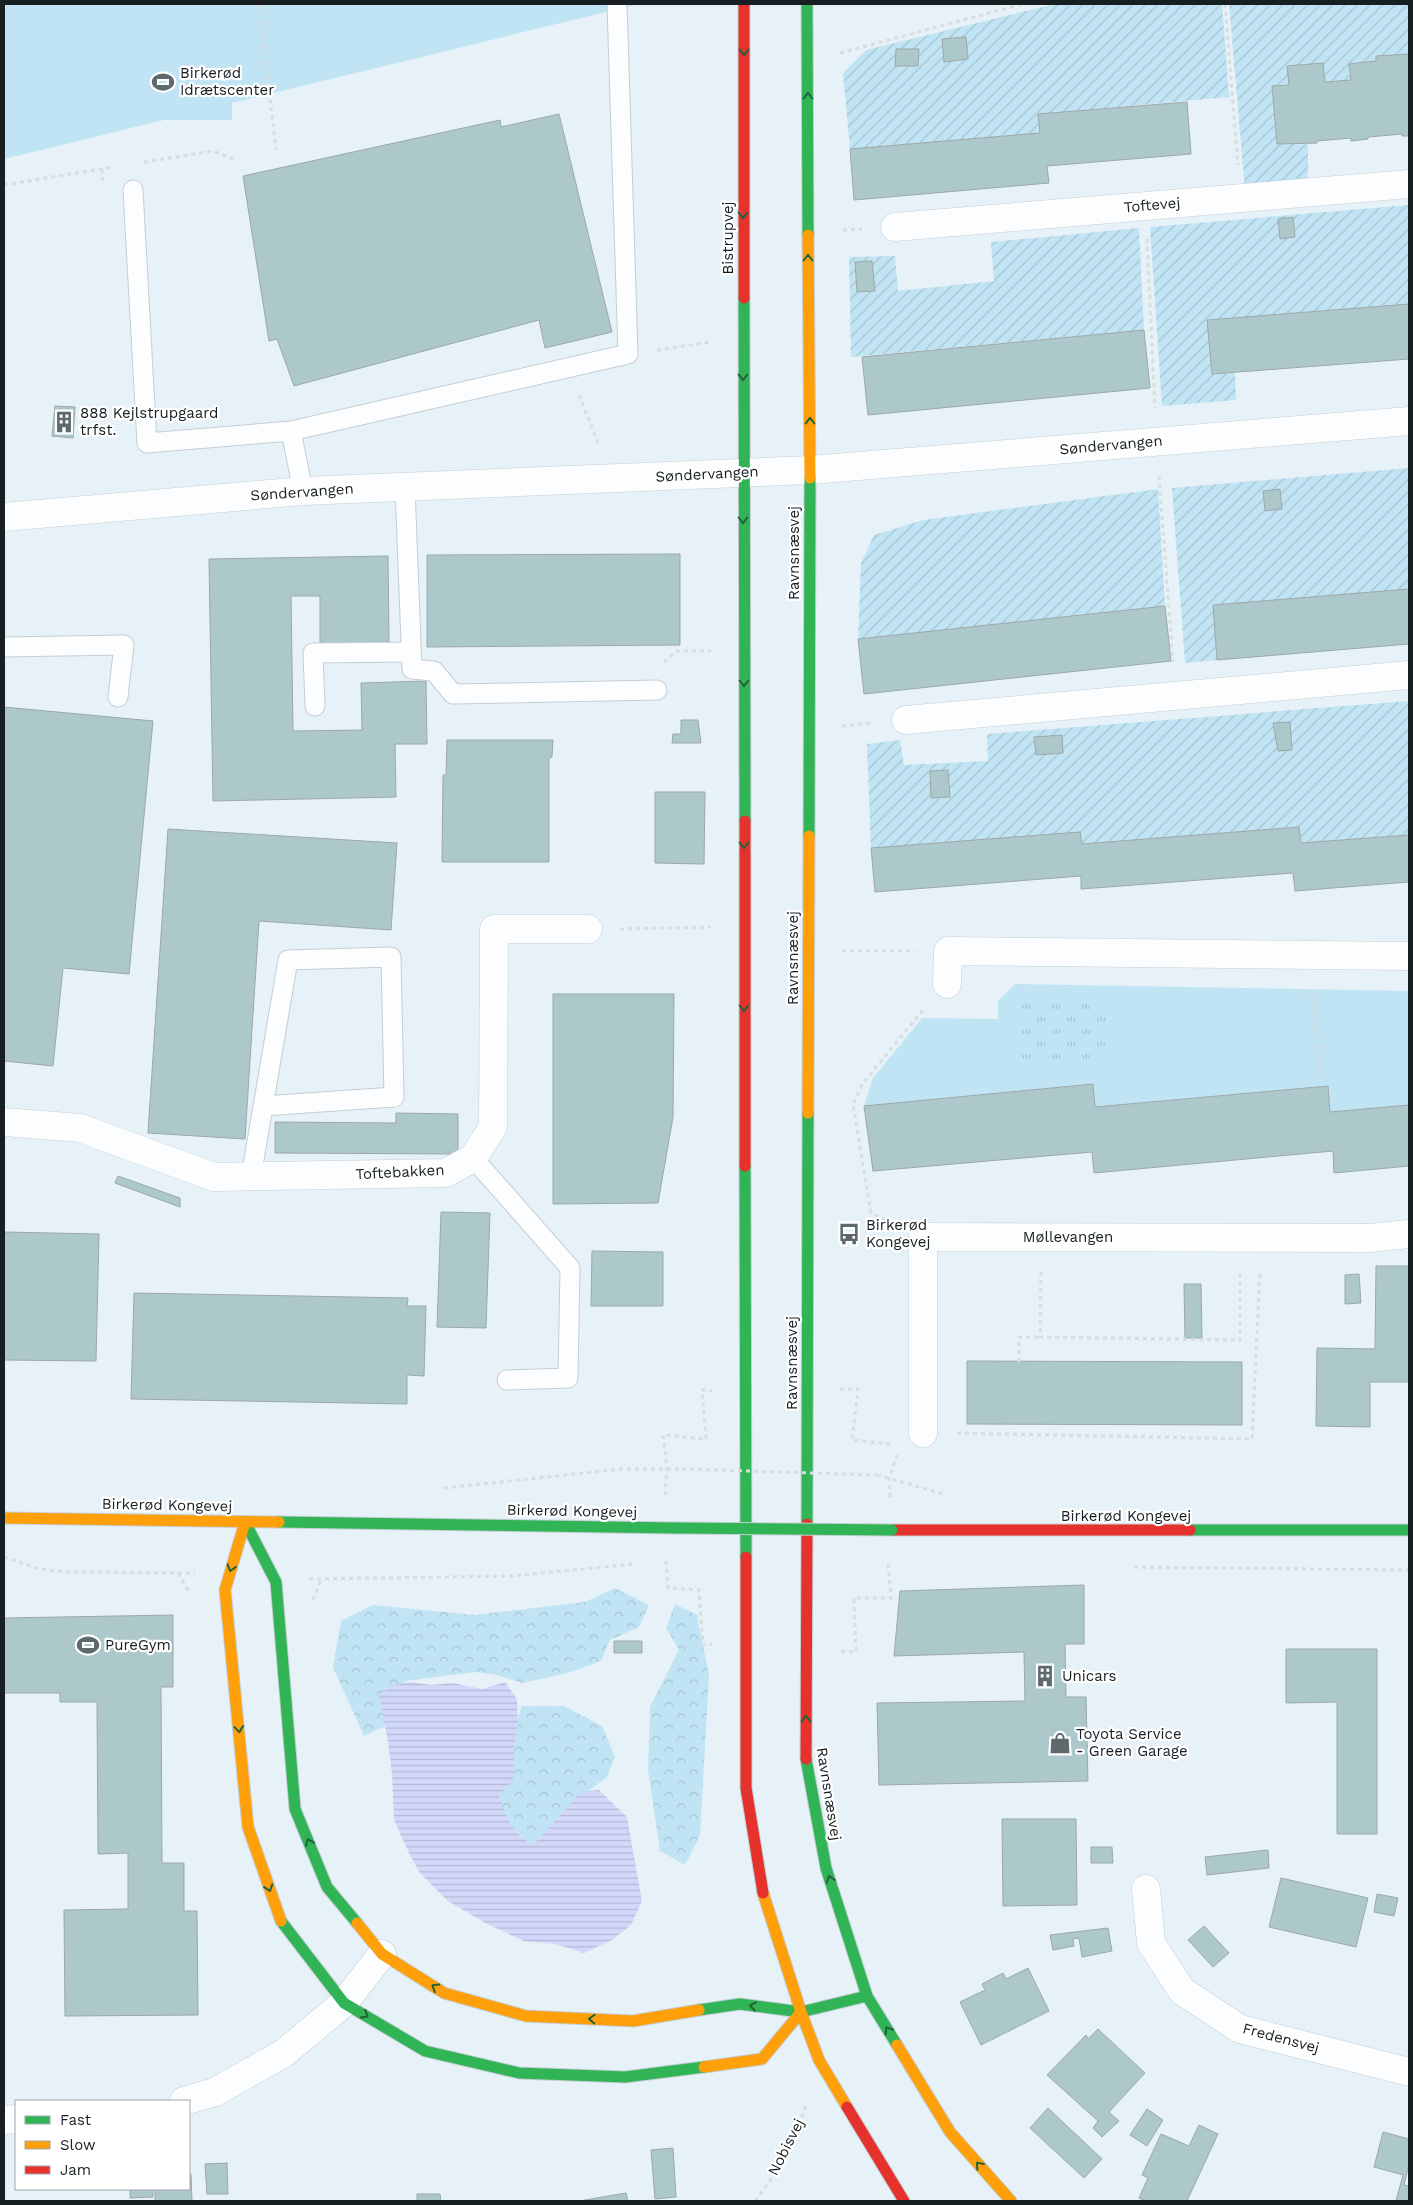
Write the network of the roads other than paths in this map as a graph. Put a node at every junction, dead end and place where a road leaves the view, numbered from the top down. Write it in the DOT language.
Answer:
graph roads {
  1 [pos="617,4"];
  2 [pos="744,4"];
  3 [pos="807,4"];
  4 [pos="1409,184"];
  5 [pos="133,190"];
  6 [pos="895,227"];
  7 [pos="1409,421"];
  8 [pos="291,431"];
  9 [pos="810,470"];
  10 [pos="743,472"];
  11 [pos="405,487"];
  12 [pos="304,491"];
  13 [pos="4,517"];
  14 [pos="4,647"];
  15 [pos="411,652"];
  16 [pos="1409,675"];
  17 [pos="657,690"];
  18 [pos="118,697"];
  19 [pos="316,706"];
  20 [pos="906,720"];
  21 [pos="588,929"];
  22 [pos="1409,956"];
  23 [pos="947,984"];
  24 [pos="263,1106"];
  25 [pos="4,1122"];
  26 [pos="473,1158"];
  27 [pos="251,1177"];
  28 [pos="1409,1234"];
  29 [pos="507,1380"];
  30 [pos="912,1439"];
  31 [pos="4,1518"];
  32 [pos="245,1522"];
  33 [pos="1409,1530"];
  34 [pos="1146,1888"];
  35 [pos="382,1954"];
  36 [pos="867,1996"];
  37 [pos="344,2003"];
  38 [pos="802,2012"];
  39 [pos="1409,2072"];
  40 [pos="187,2100"];
  41 [pos="904,2201"];
  42 [pos="1011,2201"];
  1 -- 8 [label="lane"];
  2 -- 10 [label="main road, Bistrupvej, one-way"];
  9 -- 3 [label="main road, one-way"];
  4 -- 6 [label="street, Toftevej"];
  5 -- 8 [label="lane"];
  7 -- 9 [label="street, Søndervangen"];
  8 -- 12 [label="lane"];
  9 -- 10 [label="street, Søndervangen"];
  36 -- 9 [label="main road, Ravnsnæsvej, one-way"];
  10 -- 11 [label="street, Søndervangen"];
  10 -- 38 [label="main road, one-way"];
  11 -- 12 [label="street, Søndervangen"];
  11 -- 15 [label="lane"];
  12 -- 13 [label="street, Søndervangen"];
  14 -- 18 [label="lane"];
  15 -- 17 [label="lane"];
  15 -- 19 [label="lane"];
  16 -- 20 [label="street"];
  21 -- 26 [label="street, Toftebakken"];
  22 -- 23 [label="street"];
  24 -- 24 [label="lane"];
  24 -- 27 [label="lane"];
  25 -- 27 [label="street, Toftebakken"];
  26 -- 27 [label="street, Toftebakken"];
  26 -- 29 [label="lane"];
  28 -- 30 [label="street, Møllevangen"];
  31 -- 32 [label="main road, Birkerød Kongevej"];
  32 -- 33 [label="main road, Birkerød Kongevej, bridge"];
  35 -- 32 [label="main road, one-way"];
  32 -- 37 [label="main road, one-way"];
  34 -- 39 [label="street, Fredensvej"];
  35 -- 37 [label="street"];
  38 -- 35 [label="main road, one-way"];
  36 -- 38 [label="main road"];
  42 -- 36 [label="main road, Ravnsnæsvej, one-way"];
  37 -- 38 [label="main road, one-way"];
  37 -- 40 [label="street"];
  38 -- 41 [label="main road"];
}
